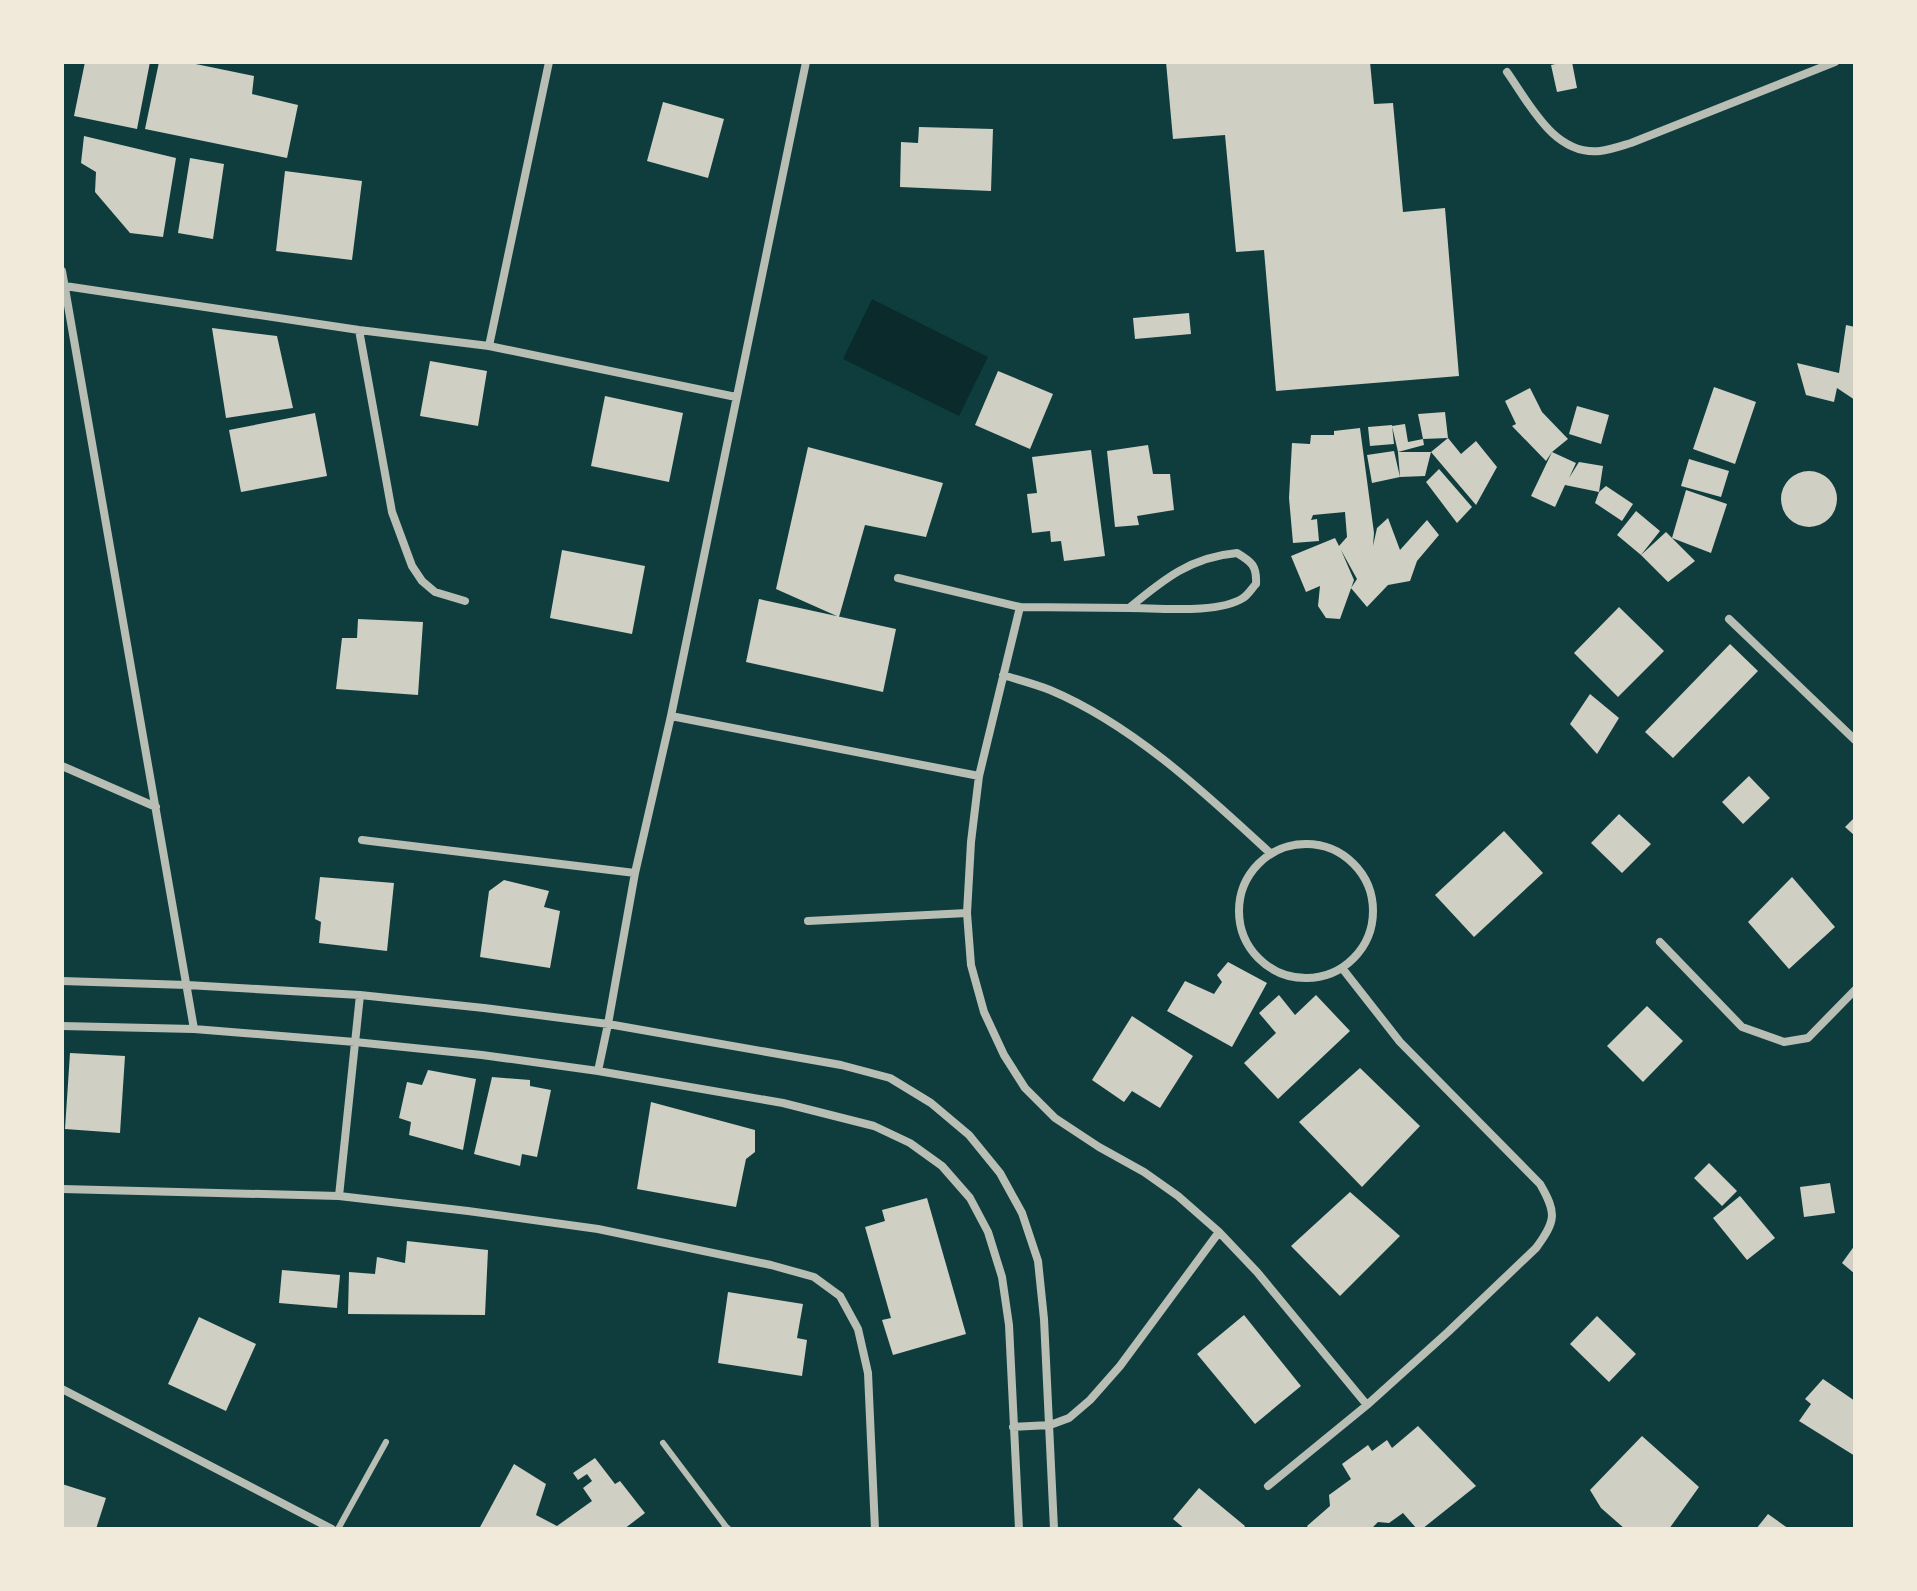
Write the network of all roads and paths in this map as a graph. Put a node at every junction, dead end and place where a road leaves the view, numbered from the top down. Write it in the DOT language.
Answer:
graph roads {
  1 [pos="549,62"];
  2 [pos="806,62"];
  3 [pos="1835,62"];
  4 [pos="1507,72"];
  5 [pos="62,271"];
  6 [pos="65,286"];
  7 [pos="359,330"];
  8 [pos="489,346"];
  9 [pos="736,397"];
  10 [pos="898,578"];
  11 [pos="465,601"];
  12 [pos="1020,607"];
  13 [pos="1129,608"];
  14 [pos="1729,619"];
  15 [pos="1003,675"];
  16 [pos="671,716"];
  17 [pos="1855,740"];
  18 [pos="62,766"];
  19 [pos="979,776"];
  20 [pos="156,807"];
  21 [pos="362,840"];
  22 [pos="1270,853"];
  23 [pos="635,873"];
  24 [pos="967,913"];
  25 [pos="808,921"];
  26 [pos="1660,942"];
  27 [pos="1342,968"];
  28 [pos="62,981"];
  29 [pos="187,985"];
  30 [pos="1855,990"];
  31 [pos="360,995"];
  32 [pos="608,1024"];
  33 [pos="62,1026"];
  34 [pos="194,1029"];
  35 [pos="355,1042"];
  36 [pos="598,1071"];
  37 [pos="62,1189"];
  38 [pos="339,1196"];
  39 [pos="1219,1232"];
  40 [pos="62,1389"];
  41 [pos="1367,1405"];
  42 [pos="1050,1425"];
  43 [pos="1013,1427"];
  44 [pos="386,1442"];
  45 [pos="663,1443"];
  46 [pos="1268,1486"];
  47 [pos="335,1529"];
  48 [pos="726,1529"];
  49 [pos="875,1529"];
  50 [pos="1019,1529"];
  51 [pos="1054,1529"];
  1 -- 8 [label="street"];
  2 -- 9 [label="street"];
  3 -- 4 [label="street"];
  5 -- 6 [label="street"];
  6 -- 7 [label="street"];
  6 -- 20 [label="street"];
  7 -- 8 [label="street"];
  7 -- 11 [label="street"];
  8 -- 9 [label="street"];
  9 -- 16 [label="street"];
  10 -- 12 [label="street"];
  12 -- 13 [label="street"];
  12 -- 15 [label="street"];
  13 -- 13 [label="street"];
  14 -- 17 [label="street"];
  15 -- 19 [label="street"];
  15 -- 22 [label="street"];
  16 -- 19 [label="street"];
  16 -- 23 [label="street"];
  18 -- 20 [label="street"];
  19 -- 24 [label="street"];
  20 -- 29 [label="street"];
  21 -- 23 [label="street"];
  22 -- 27 [label="street"];
  22 -- 27 [label="street"];
  23 -- 32 [label="street"];
  24 -- 25 [label="street"];
  24 -- 39 [label="street"];
  26 -- 30 [label="street"];
  27 -- 41 [label="street"];
  28 -- 29 [label="street"];
  29 -- 31 [label="street"];
  29 -- 34 [label="street"];
  31 -- 32 [label="street"];
  31 -- 35 [label="street"];
  32 -- 36 [label="street"];
  32 -- 42 [label="street"];
  33 -- 34 [label="street"];
  34 -- 35 [label="street"];
  35 -- 36 [label="street"];
  35 -- 38 [label="street"];
  36 -- 43 [label="street"];
  37 -- 38 [label="street"];
  38 -- 49 [label="street"];
  39 -- 41 [label="street"];
  39 -- 42 [label="street"];
  40 -- 47 [label="street"];
  41 -- 46 [label="street"];
  42 -- 43 [label="street"];
  42 -- 51 [label="street"];
  43 -- 50 [label="street"];
  44 -- 47 [label="lane"];
  45 -- 48 [label="lane"];
}
